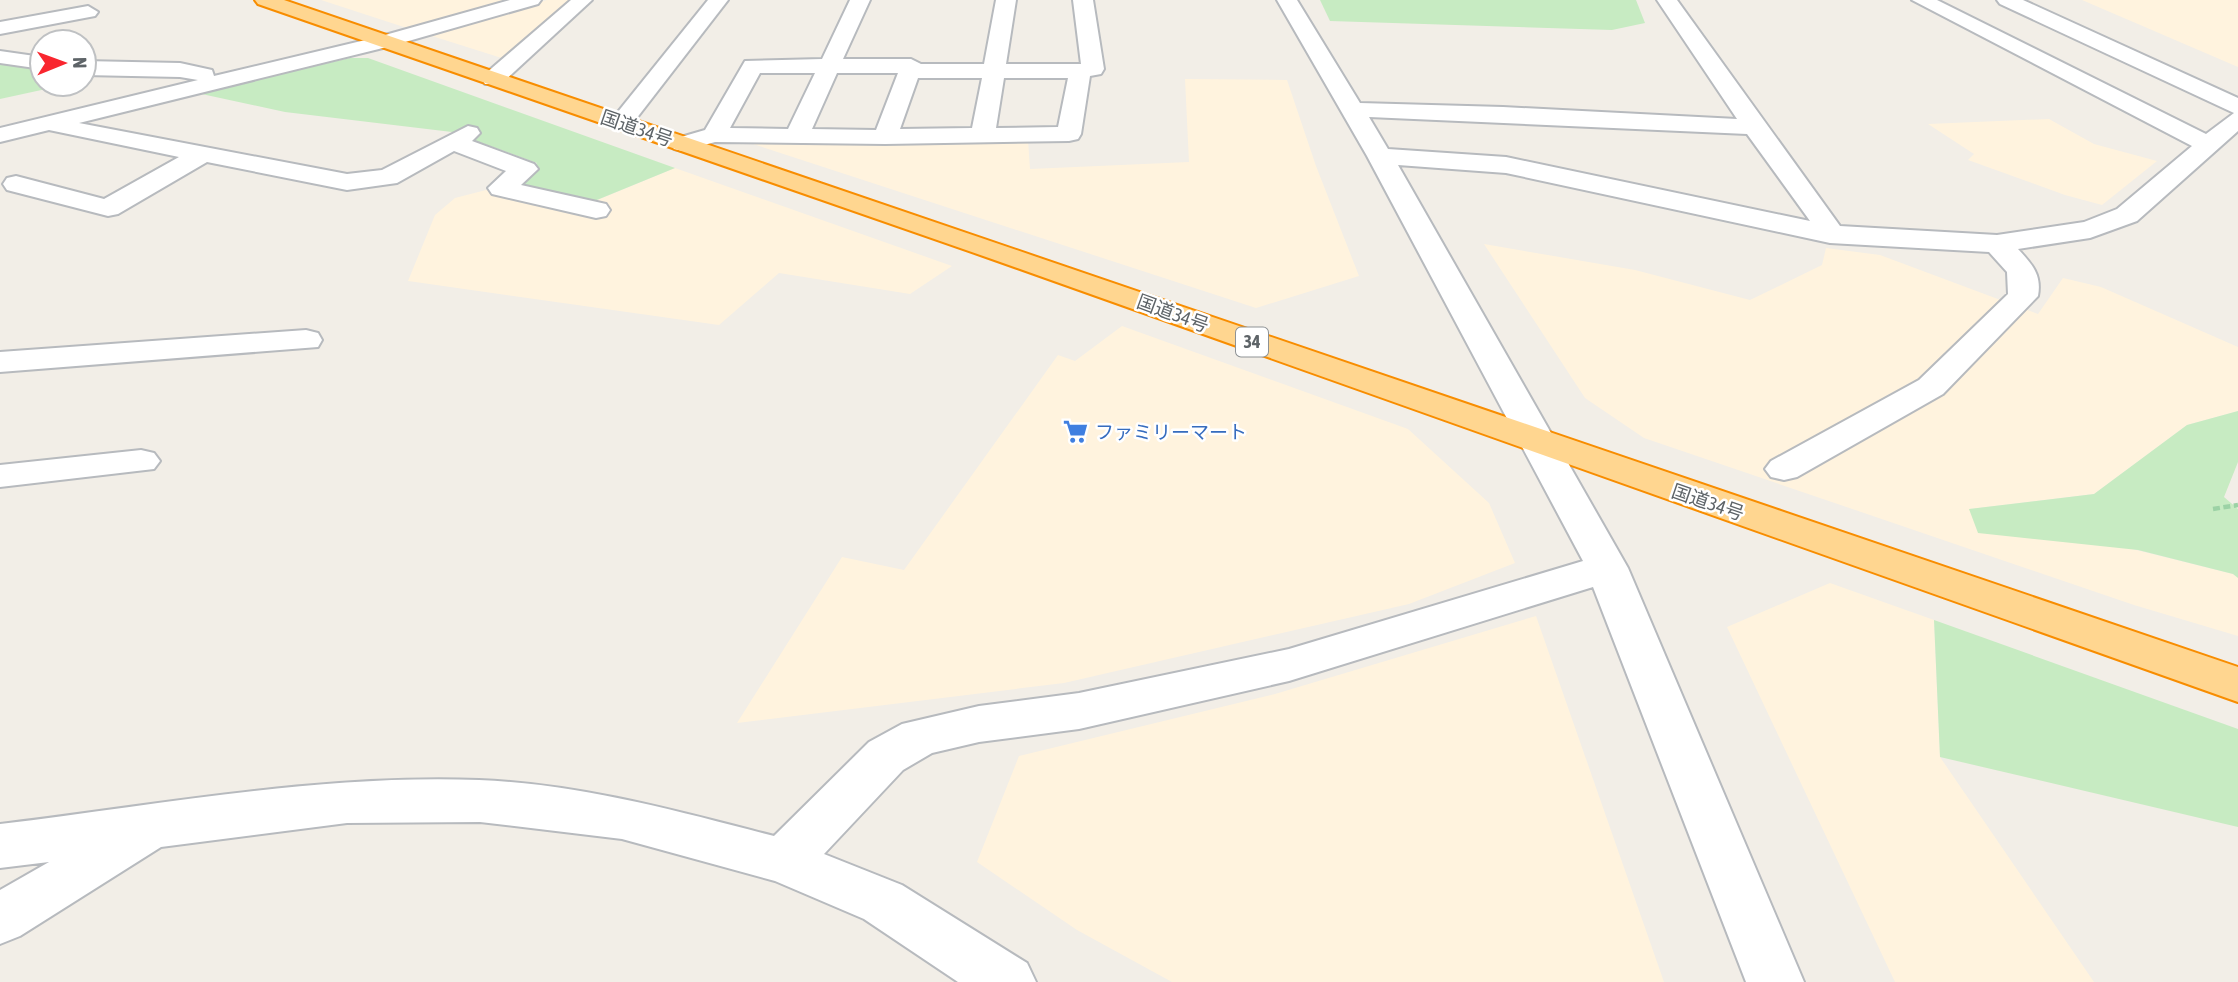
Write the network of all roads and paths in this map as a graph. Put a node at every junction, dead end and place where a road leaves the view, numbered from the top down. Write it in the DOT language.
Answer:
graph roads {
  1 [pos="265,0"];
  2 [pos="531,0"];
  3 [pos="582,0"];
  4 [pos="718,0"];
  5 [pos="860,0"];
  6 [pos="1006,0"];
  7 [pos="1083,0"];
  8 [pos="1287,0"];
  9 [pos="1667,0"];
  10 [pos="1922,0"];
  11 [pos="2007,0"];
  12 [pos="88,12"];
  13 [pos="0,28"];
  14 [pos="384,42"];
  15 [pos="0,57"];
  16 [pos="28,61"];
  17 [pos="830,65"];
  18 [pos="98,68"];
  19 [pos="910,71"];
  20 [pos="994,71"];
  21 [pos="1080,71"];
  22 [pos="493,79"];
  23 [pos="226,80"];
  24 [pos="2238,107"];
  25 [pos="1353,110"];
  26 [pos="2238,119"];
  27 [pos="621,123"];
  28 [pos="46,124"];
  29 [pos="1754,127"];
  30 [pos="0,135"];
  31 [pos="714,135"];
  32 [pos="797,136"];
  33 [pos="983,136"];
  34 [pos="886,137"];
  35 [pos="683,144"];
  36 [pos="2208,145"];
  37 [pos="203,155"];
  38 [pos="1380,156"];
  39 [pos="16,184"];
  40 [pos="596,210"];
  41 [pos="1829,233"];
  42 [pos="1997,244"];
  43 [pos="306,340"];
  44 [pos="0,362"];
  45 [pos="1541,444"];
  46 [pos="141,461"];
  47 [pos="1784,469"];
  48 [pos="0,476"];
  49 [pos="2238,505"];
  50 [pos="2213,509"];
  51 [pos="1607,568"];
  52 [pos="2238,685"];
  53 [pos="151,827"];
  54 [pos="0,846"];
  55 [pos="784,861"];
  56 [pos="0,919"];
  57 [pos="1007,982"];
  58 [pos="1775,982"];
  1 -- 14 [label="highway, 国道34号 / 34"];
  2 -- 14 [label="street"];
  3 -- 22 [label="street"];
  4 -- 27 [label="street"];
  5 -- 17 [label="street"];
  6 -- 20 [label="street"];
  7 -- 21 [label="street"];
  8 -- 25 [label="street"];
  9 -- 29 [label="street"];
  10 -- 36 [label="street"];
  11 -- 24 [label="street"];
  12 -- 13 [label="street"];
  14 -- 22 [label="highway, 国道34号 / 34"];
  14 -- 23 [label="street"];
  15 -- 16 [label="street"];
  17 -- 19 [label="street"];
  17 -- 31 [label="street"];
  17 -- 32 [label="street"];
  18 -- 23 [label="street"];
  19 -- 20 [label="street"];
  19 -- 34 [label="street"];
  20 -- 21 [label="street"];
  20 -- 33 [label="street"];
  21 -- 33 [label="street"];
  22 -- 27 [label="highway, 国道34号 / 34"];
  23 -- 28 [label="street"];
  25 -- 29 [label="street"];
  25 -- 38 [label="street"];
  26 -- 36 [label="street"];
  27 -- 35 [label="highway, 国道34号 / 34"];
  28 -- 30 [label="street"];
  28 -- 37 [label="street"];
  29 -- 41 [label="street"];
  31 -- 32 [label="street"];
  31 -- 35 [label="street"];
  32 -- 34 [label="street"];
  33 -- 34 [label="street"];
  35 -- 45 [label="highway, 国道34号 / 34"];
  36 -- 42 [label="street"];
  37 -- 39 [label="street"];
  37 -- 40 [label="street"];
  38 -- 41 [label="street"];
  38 -- 45 [label="street"];
  41 -- 42 [label="street"];
  42 -- 47 [label="street"];
  43 -- 44 [label="street"];
  45 -- 51 [label="street"];
  45 -- 52 [label="highway, 国道34号 / 34"];
  46 -- 48 [label="street"];
  49 -- 50 [label="path"];
  51 -- 55 [label="street"];
  51 -- 58 [label="street"];
  53 -- 54 [label="street"];
  53 -- 55 [label="street"];
  53 -- 56 [label="street"];
  55 -- 57 [label="street"];
}
